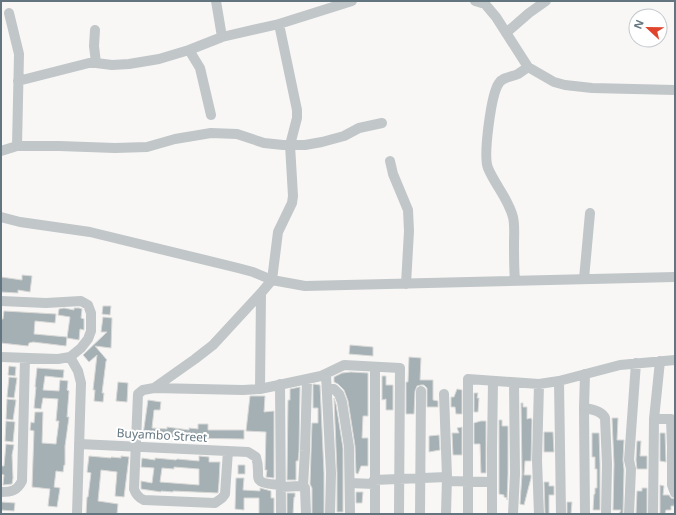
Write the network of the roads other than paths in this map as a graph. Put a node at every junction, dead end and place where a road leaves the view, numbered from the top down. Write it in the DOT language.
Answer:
graph roads {
  1 [pos="216,1"];
  2 [pos="352,1"];
  3 [pos="475,1"];
  4 [pos="546,1"];
  5 [pos="9,13"];
  6 [pos="279,24"];
  7 [pos="94,30"];
  8 [pos="506,33"];
  9 [pos="222,37"];
  10 [pos="189,50"];
  11 [pos="96,63"];
  12 [pos="528,67"];
  13 [pos="18,81"];
  14 [pos="675,90"];
  15 [pos="211,115"];
  16 [pos="382,122"];
  17 [pos="290,145"];
  18 [pos="16,146"];
  19 [pos="1,151"];
  20 [pos="390,161"];
  21 [pos="590,213"];
  22 [pos="1,217"];
  23 [pos="675,277"];
  24 [pos="584,279"];
  25 [pos="272,280"];
  26 [pos="515,281"];
  27 [pos="406,284"];
  28 [pos="261,293"];
  29 [pos="1,301"];
  30 [pos="1,357"];
  31 [pos="70,357"];
  32 [pos="25,358"];
  33 [pos="675,360"];
  34 [pos="660,361"];
  35 [pos="636,363"];
  36 [pos="375,367"];
  37 [pos="585,374"];
  38 [pos="326,375"];
  39 [pos="306,380"];
  40 [pos="493,381"];
  41 [pos="559,381"];
  42 [pos="514,383"];
  43 [pos="280,384"];
  44 [pos="539,384"];
  45 [pos="327,387"];
  46 [pos="154,388"];
  47 [pos="260,389"];
  48 [pos="421,391"];
  49 [pos="444,394"];
  50 [pos="584,408"];
  51 [pos="654,419"];
  52 [pos="79,444"];
  53 [pos="135,447"];
  54 [pos="228,451"];
  55 [pos="674,469"];
  56 [pos="421,477"];
  57 [pos="399,479"];
  58 [pos="447,479"];
  59 [pos="468,481"];
  60 [pos="374,482"];
  61 [pos="491,482"];
  62 [pos="350,483"];
  63 [pos="281,486"];
  64 [pos="303,486"];
  65 [pos="1,492"];
  66 [pos="675,493"];
  67 [pos="77,514"];
  68 [pos="281,514"];
  69 [pos="306,514"];
  70 [pos="330,514"];
  71 [pos="350,514"];
  72 [pos="375,514"];
  73 [pos="399,514"];
  74 [pos="420,514"];
  75 [pos="446,514"];
  76 [pos="468,514"];
  77 [pos="492,514"];
  78 [pos="513,514"];
  79 [pos="539,514"];
  80 [pos="561,514"];
  81 [pos="585,514"];
  82 [pos="606,514"];
  83 [pos="629,514"];
  84 [pos="652,514"];
  1 -- 9 [label="street"];
  2 -- 6 [label="street"];
  3 -- 8 [label="street"];
  4 -- 8 [label="street"];
  5 -- 13 [label="street"];
  6 -- 9 [label="street"];
  6 -- 17 [label="street"];
  7 -- 11 [label="street"];
  8 -- 12 [label="street"];
  9 -- 10 [label="street"];
  10 -- 11 [label="street"];
  10 -- 15 [label="street"];
  11 -- 13 [label="street"];
  12 -- 14 [label="street"];
  12 -- 26 [label="street"];
  13 -- 18 [label="street"];
  16 -- 17 [label="street"];
  17 -- 18 [label="street"];
  17 -- 25 [label="street"];
  18 -- 19 [label="street"];
  20 -- 27 [label="street"];
  21 -- 24 [label="street"];
  22 -- 25 [label="street"];
  23 -- 24 [label="street"];
  24 -- 26 [label="street"];
  25 -- 27 [label="street"];
  25 -- 28 [label="street"];
  26 -- 27 [label="street"];
  28 -- 46 [label="street"];
  28 -- 47 [label="street"];
  29 -- 31 [label="street"];
  30 -- 32 [label="street"];
  31 -- 32 [label="street"];
  31 -- 52 [label="street"];
  32 -- 65 [label="street"];
  33 -- 34 [label="street"];
  34 -- 35 [label="street"];
  34 -- 51 [label="street"];
  35 -- 37 [label="street"];
  35 -- 83 [label="street"];
  36 -- 38 [label="street"];
  36 -- 57 [label="street"];
  36 -- 60 [label="street"];
  37 -- 41 [label="street"];
  37 -- 50 [label="street"];
  38 -- 39 [label="street"];
  38 -- 45 [label="street"];
  39 -- 43 [label="street"];
  39 -- 64 [label="street"];
  40 -- 42 [label="street"];
  40 -- 59 [label="street"];
  40 -- 61 [label="street"];
  41 -- 44 [label="street"];
  41 -- 80 [label="street"];
  42 -- 44 [label="street"];
  42 -- 78 [label="street"];
  43 -- 47 [label="street"];
  43 -- 63 [label="street"];
  44 -- 79 [label="street"];
  45 -- 62 [label="street"];
  45 -- 70 [label="street"];
  46 -- 47 [label="street"];
  46 -- 53 [label="street"];
  48 -- 56 [label="street"];
  49 -- 58 [label="street"];
  50 -- 81 [label="street"];
  50 -- 82 [label="street"];
  51 -- 55 [label="street"];
  51 -- 84 [label="street"];
  52 -- 53 [label="street, Buyambo Street"];
  52 -- 67 [label="street"];
  53 -- 54 [label="street, Buyambo Street"];
  53 -- 54 [label="street"];
  54 -- 63 [label="street, Buyambo Street"];
  55 -- 66 [label="street"];
  56 -- 57 [label="street"];
  56 -- 58 [label="street"];
  56 -- 74 [label="street"];
  57 -- 60 [label="street"];
  57 -- 73 [label="street"];
  58 -- 59 [label="street"];
  58 -- 75 [label="street"];
  59 -- 61 [label="street"];
  59 -- 76 [label="street"];
  60 -- 62 [label="street"];
  60 -- 72 [label="street"];
  61 -- 77 [label="street"];
  62 -- 71 [label="street"];
  63 -- 64 [label="street"];
  63 -- 68 [label="street"];
  64 -- 69 [label="street"];
}
